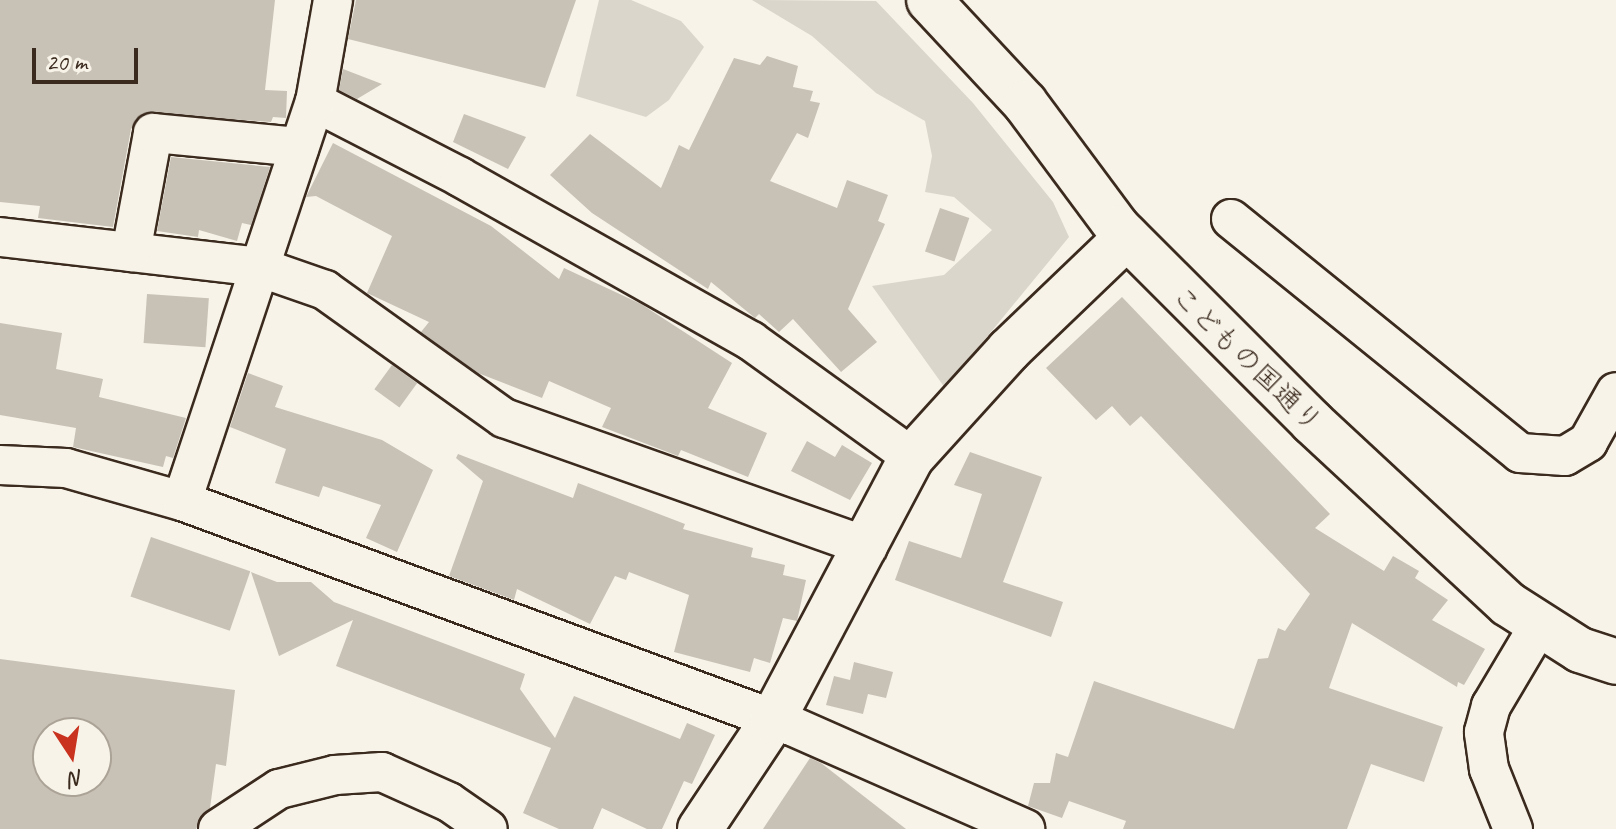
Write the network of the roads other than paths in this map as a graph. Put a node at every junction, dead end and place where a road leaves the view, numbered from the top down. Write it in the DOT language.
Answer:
graph roads {
  1 [pos="333,0"];
  2 [pos="929,0"];
  3 [pos="315,102"];
  4 [pos="299,147"];
  5 [pos="1231,219"];
  6 [pos="0,237"];
  7 [pos="1127,237"];
  8 [pos="131,252"];
  9 [pos="259,267"];
  10 [pos="1616,392"];
  11 [pos="912,457"];
  12 [pos="0,465"];
  13 [pos="182,501"];
  14 [pos="868,547"];
  15 [pos="1538,627"];
  16 [pos="1616,662"];
  17 [pos="772,721"];
  18 [pos="218,829"];
  19 [pos="488,829"];
  20 [pos="700,829"];
  21 [pos="1025,829"];
  22 [pos="1513,829"];
  1 -- 3 [label="street"];
  2 -- 7 [label="main road, こどもの国通り"];
  3 -- 4 [label="street"];
  3 -- 11 [label="street"];
  4 -- 8 [label="street"];
  4 -- 9 [label="street"];
  5 -- 10 [label="street"];
  6 -- 8 [label="street"];
  7 -- 11 [label="main road"];
  7 -- 15 [label="main road, こどもの国通り"];
  8 -- 9 [label="street"];
  9 -- 13 [label="street"];
  9 -- 14 [label="street"];
  11 -- 14 [label="main road"];
  12 -- 13 [label="street"];
  13 -- 17 [label="street"];
  14 -- 17 [label="main road"];
  15 -- 16 [label="main road, こどもの国通り"];
  15 -- 22 [label="street"];
  17 -- 20 [label="main road"];
  17 -- 21 [label="street"];
  18 -- 19 [label="street"];
}
